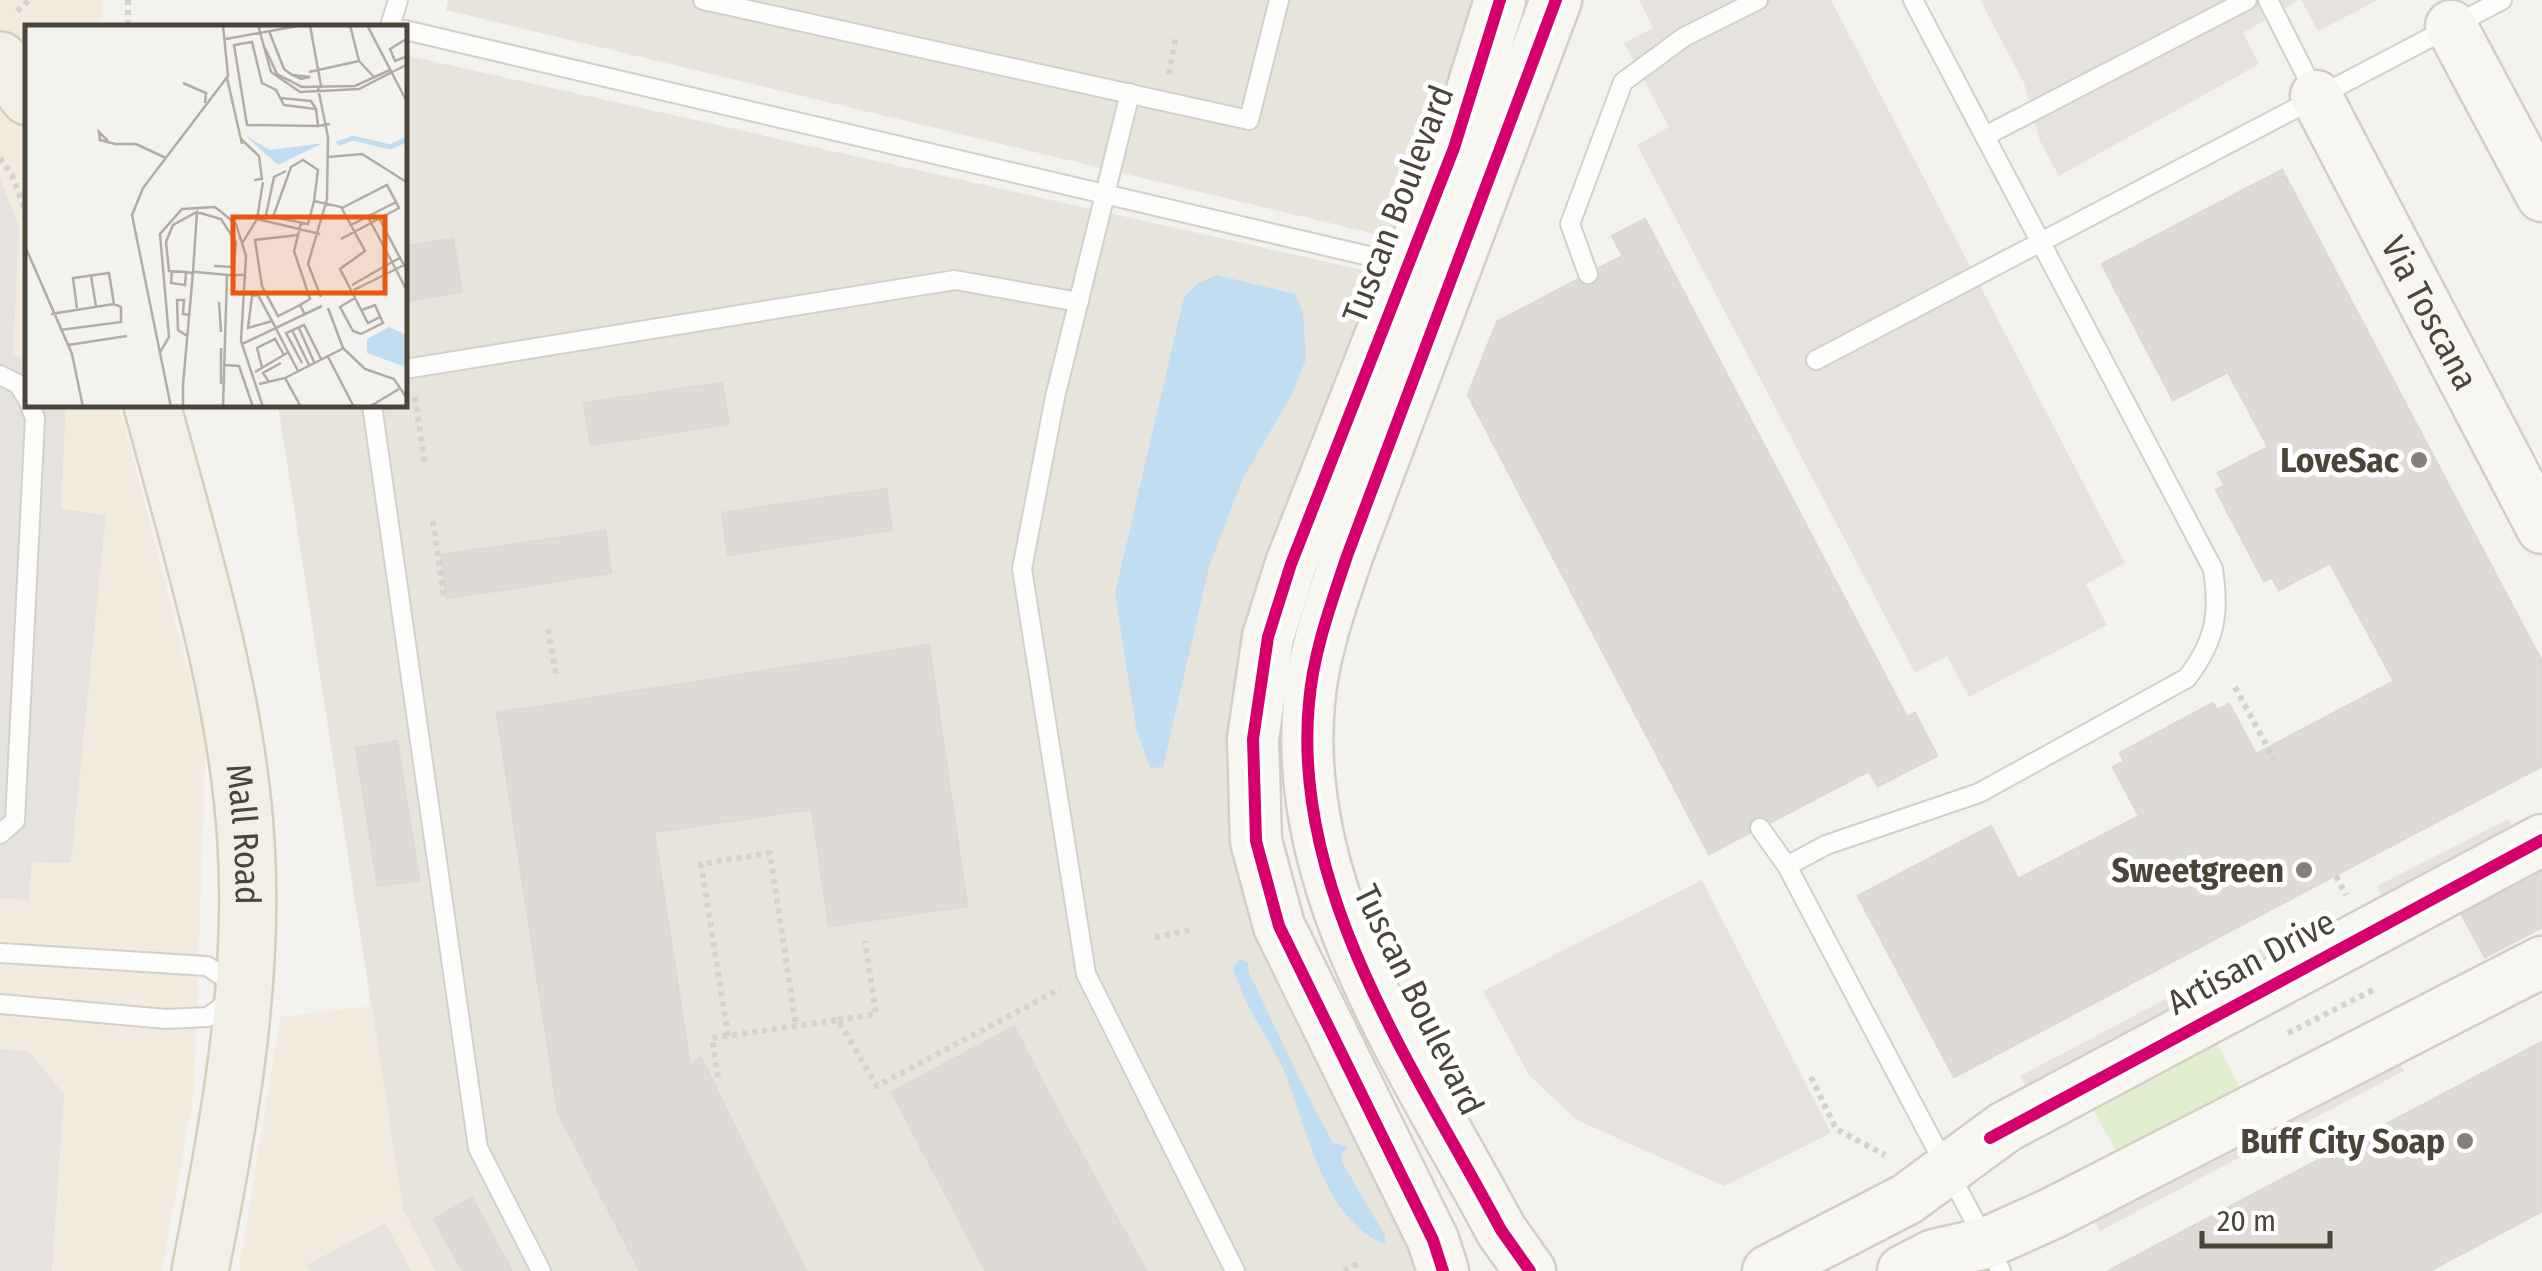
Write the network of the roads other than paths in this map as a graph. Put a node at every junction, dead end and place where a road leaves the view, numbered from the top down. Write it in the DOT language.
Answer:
graph roads {
  1 [pos="398,0"];
  2 [pos="703,0"];
  3 [pos="1279,0"];
  4 [pos="1500,0"];
  5 [pos="1556,0"];
  6 [pos="1758,0"];
  7 [pos="1913,0"];
  8 [pos="2247,0"];
  9 [pos="2268,0"];
  10 [pos="2502,0"];
  11 [pos="2448,20"];
  12 [pos="392,25"];
  13 [pos="408,31"];
  14 [pos="8,35"];
  15 [pos="25,87"];
  16 [pos="1130,94"];
  17 [pos="2316,96"];
  18 [pos="1985,136"];
  19 [pos="1105,196"];
  20 [pos="2542,196"];
  21 [pos="2041,242"];
  22 [pos="1429,272"];
  23 [pos="1588,274"];
  24 [pos="1079,302"];
  25 [pos="1816,360"];
  26 [pos="408,369"];
  27 [pos="0,376"];
  28 [pos="25,395"];
  29 [pos="32,408"];
  30 [pos="154,408"];
  31 [pos="372,408"];
  32 [pos="2542,528"];
  33 [pos="1760,828"];
  34 [pos="0,834"];
  35 [pos="2542,840"];
  36 [pos="1788,866"];
  37 [pos="0,952"];
  38 [pos="2542,962"];
  39 [pos="244,991"];
  40 [pos="0,1004"];
  41 [pos="1948,1169"];
  42 [pos="1994,1257"];
  43 [pos="200,1271"];
  44 [pos="542,1271"];
  45 [pos="1235,1271"];
  46 [pos="1443,1271"];
  47 [pos="1530,1271"];
  48 [pos="1768,1271"];
  49 [pos="1904,1271"];
  1 -- 12 [label="lane"];
  2 -- 16 [label="lane"];
  3 -- 16 [label="lane"];
  4 -- 22 [label="main road, Tuscan Boulevard"];
  5 -- 22 [label="main road, Tuscan Boulevard"];
  6 -- 23 [label="lane"];
  7 -- 18 [label="lane"];
  8 -- 18 [label="lane"];
  9 -- 17 [label="lane"];
  10 -- 11 [label="lane"];
  11 -- 17 [label="lane"];
  11 -- 20 [label="main road"];
  13 -- 19 [label="lane"];
  14 -- 15 [label="main road"];
  16 -- 19 [label="lane"];
  17 -- 21 [label="lane"];
  17 -- 32 [label="main road, Via Toscana"];
  18 -- 21 [label="lane"];
  19 -- 22 [label="lane"];
  19 -- 24 [label="lane"];
  21 -- 25 [label="lane"];
  21 -- 36 [label="lane"];
  22 -- 46 [label="main road, Tuscan Boulevard"];
  22 -- 47 [label="main road, Tuscan Boulevard"];
  24 -- 26 [label="lane"];
  24 -- 45 [label="lane"];
  27 -- 28 [label="lane"];
  29 -- 34 [label="lane"];
  30 -- 39 [label="main road, Mall Road"];
  31 -- 44 [label="lane"];
  33 -- 36 [label="lane"];
  35 -- 41 [label="main road, Artisan Drive"];
  36 -- 41 [label="lane"];
  37 -- 39 [label="lane"];
  38 -- 42 [label="main road"];
  39 -- 40 [label="lane"];
  39 -- 43 [label="main road, Mall Road"];
  41 -- 42 [label="lane"];
  41 -- 48 [label="main road, Artisan Drive"];
  42 -- 49 [label="main road"];
}
